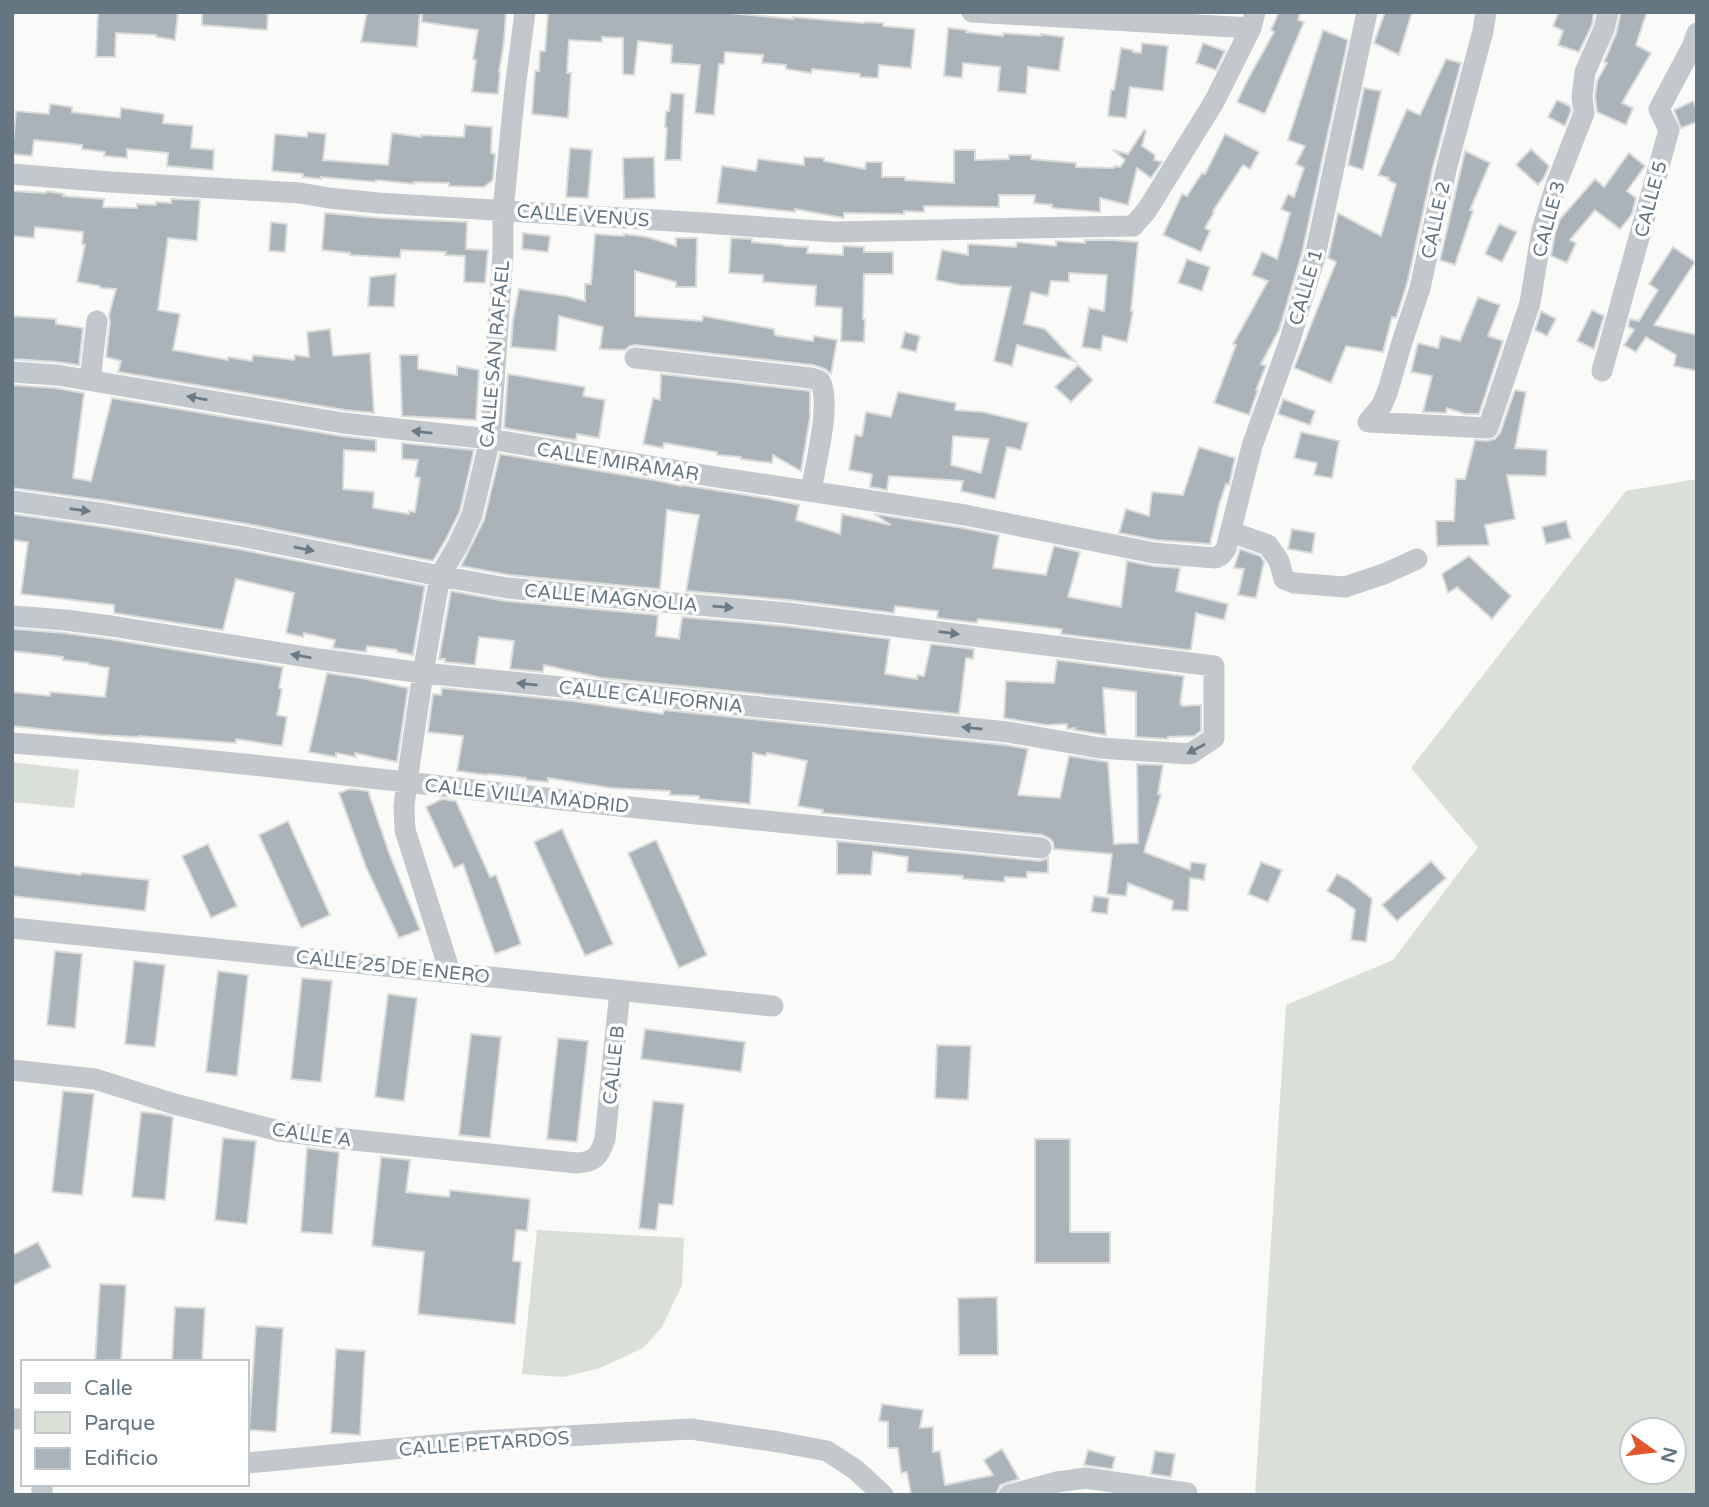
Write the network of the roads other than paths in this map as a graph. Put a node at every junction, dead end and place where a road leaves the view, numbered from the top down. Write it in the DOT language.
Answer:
graph roads {
  1 [pos="525,12"];
  2 [pos="972,12"];
  3 [pos="1367,12"];
  4 [pos="1486,12"];
  5 [pos="1608,12"];
  6 [pos="1253,20"];
  7 [pos="1697,33"];
  8 [pos="12,174"];
  9 [pos="503,210"];
  10 [pos="97,321"];
  11 [pos="635,358"];
  12 [pos="1602,371"];
  13 [pos="12,372"];
  14 [pos="90,380"];
  15 [pos="1488,428"];
  16 [pos="489,439"];
  17 [pos="811,491"];
  18 [pos="12,501"];
  19 [pos="1231,532"];
  20 [pos="1221,555"];
  21 [pos="1417,559"];
  22 [pos="440,576"];
  23 [pos="12,616"];
  24 [pos="1214,666"];
  25 [pos="423,673"];
  26 [pos="12,743"];
  27 [pos="407,781"];
  28 [pos="1041,848"];
  29 [pos="12,928"];
  30 [pos="450,972"];
  31 [pos="620,990"];
  32 [pos="773,1006"];
  33 [pos="12,1070"];
  34 [pos="605,1139"];
  35 [pos="248,1463"];
  36 [pos="1187,1493"];
  37 [pos="882,1494"];
  38 [pos="1009,1495"];
  1 -- 9 [label="street, CALLE SAN RAFAEL"];
  2 -- 6 [label="street"];
  3 -- 19 [label="street, CALLE 1"];
  4 -- 15 [label="street, CALLE 2"];
  5 -- 15 [label="street, CALLE 3"];
  6 -- 9 [label="street, CALLE VENUS"];
  7 -- 12 [label="street, CALLE 5"];
  8 -- 9 [label="street, CALLE VENUS"];
  9 -- 16 [label="street, CALLE SAN RAFAEL"];
  10 -- 14 [label="street"];
  11 -- 17 [label="street"];
  13 -- 14 [label="street, CALLE MIRAMAR"];
  16 -- 14 [label="street, CALLE MIRAMAR, one-way"];
  16 -- 17 [label="street, CALLE MIRAMAR"];
  16 -- 22 [label="street, CALLE SAN RAFAEL"];
  17 -- 20 [label="street, CALLE MIRAMAR"];
  18 -- 22 [label="street, CALLE MAGNOLIA, one-way"];
  19 -- 20 [label="street, CALLE 1"];
  19 -- 21 [label="street"];
  22 -- 24 [label="street, CALLE MAGNOLIA, one-way"];
  22 -- 25 [label="street, CALLE SAN RAFAEL"];
  25 -- 23 [label="street, CALLE CALIFORNIA, one-way"];
  24 -- 25 [label="street, CALLE CALIFORNIA, one-way"];
  25 -- 27 [label="street, CALLE SAN RAFAEL"];
  26 -- 27 [label="street, CALLE VILLA MADRID"];
  27 -- 28 [label="street, CALLE VILLA MADRID"];
  27 -- 30 [label="street, CALLE SAN RAFAEL"];
  29 -- 30 [label="street, CALLE 25 DE ENERO"];
  30 -- 31 [label="street, CALLE 25 DE ENERO"];
  31 -- 32 [label="street, CALLE 25 DE ENERO"];
  31 -- 34 [label="street, CALLE B"];
  33 -- 34 [label="street, CALLE A"];
  35 -- 37 [label="street, CALLE PETARDOS"];
  36 -- 38 [label="street"];
}
